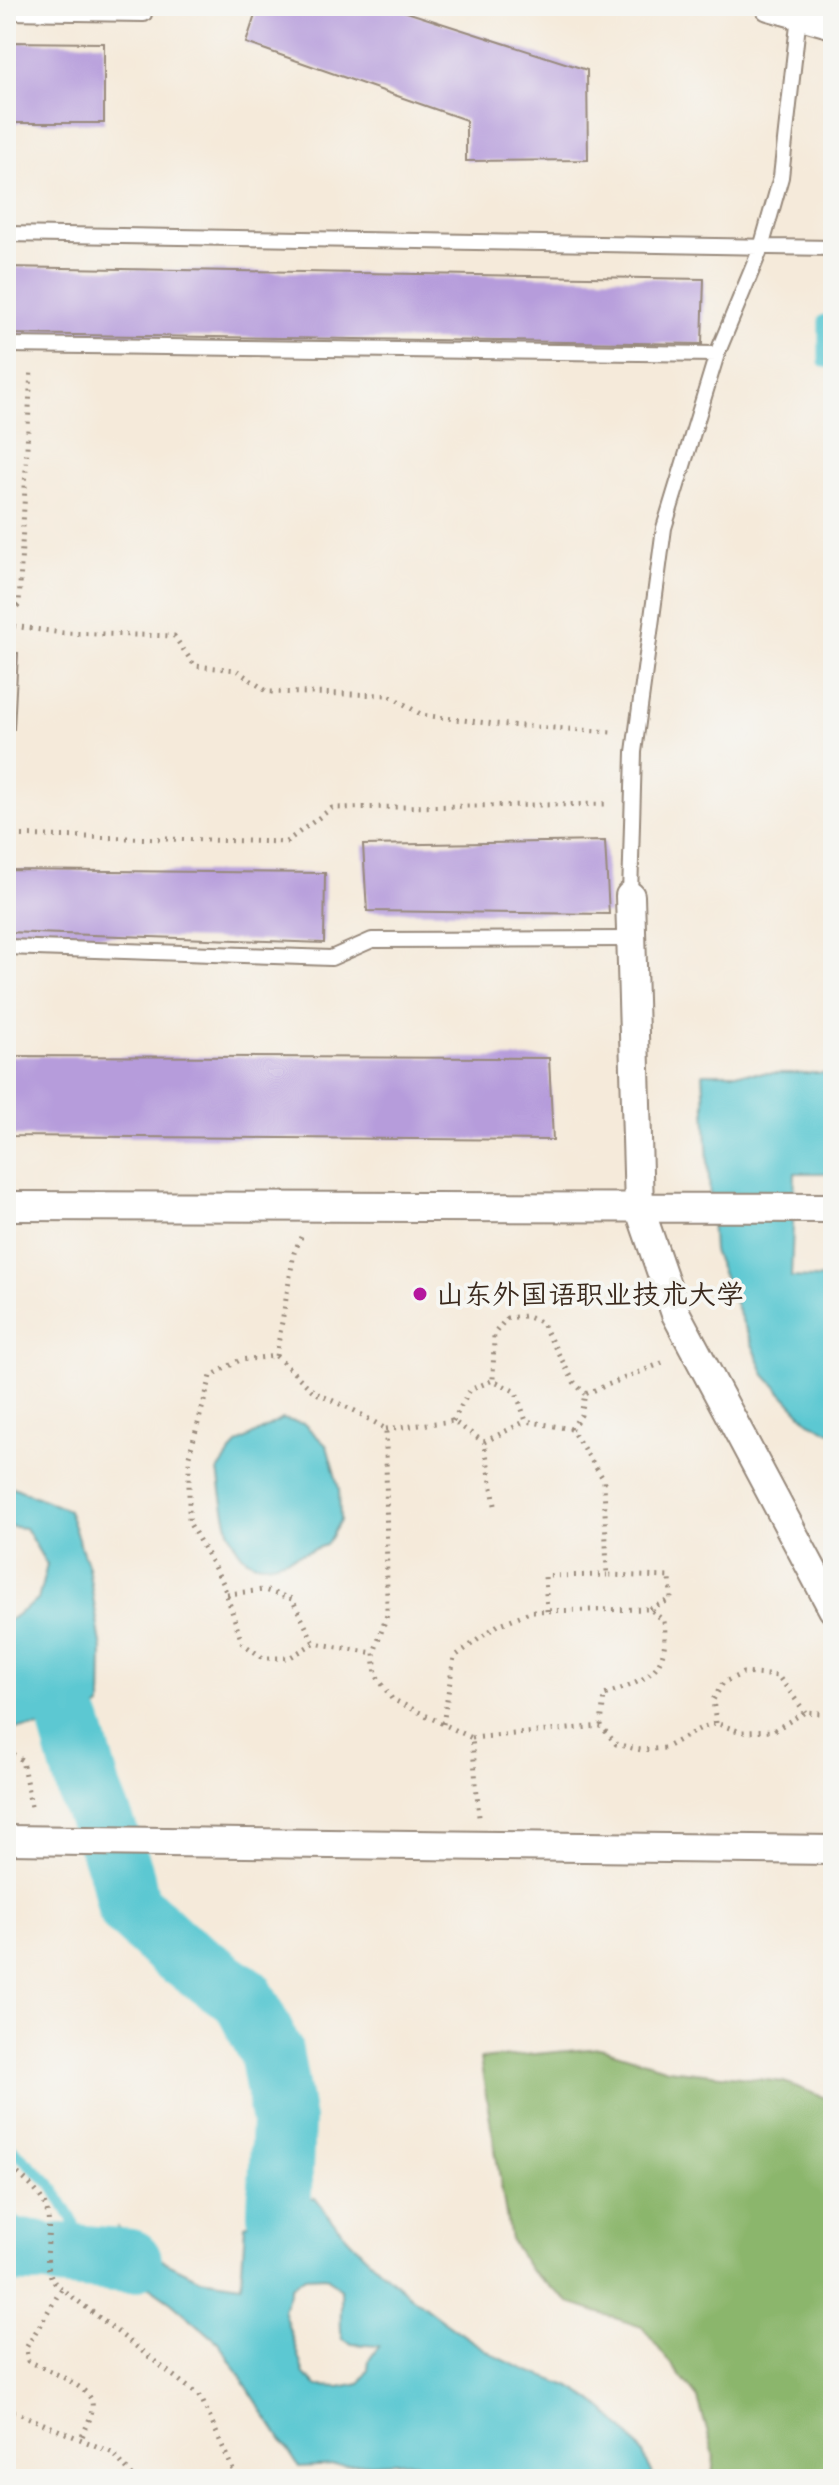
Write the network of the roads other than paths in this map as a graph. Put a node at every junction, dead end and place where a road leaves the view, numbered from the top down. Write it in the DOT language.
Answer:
graph roads {
  1 [pos="144,6"];
  2 [pos="769,6"];
  3 [pos="6,12"];
  4 [pos="799,15"];
  5 [pos="833,24"];
  6 [pos="6,234"];
  7 [pos="761,248"];
  8 [pos="833,248"];
  9 [pos="6,345"];
  10 [pos="717,354"];
  11 [pos="630,896"];
  12 [pos="631,939"];
  13 [pos="6,947"];
  14 [pos="6,1206"];
  15 [pos="639,1207"];
  16 [pos="820,1208"];
  17 [pos="833,1609"];
  18 [pos="6,1840"];
  19 [pos="833,1850"];
  1 -- 3 [label="lane"];
  2 -- 4 [label="street"];
  4 -- 5 [label="street"];
  4 -- 7 [label="lane"];
  6 -- 7 [label="lane"];
  7 -- 8 [label="lane"];
  7 -- 10 [label="lane"];
  9 -- 10 [label="lane"];
  10 -- 11 [label="lane"];
  11 -- 12 [label="street"];
  12 -- 13 [label="lane"];
  12 -- 15 [label="street"];
  14 -- 15 [label="street"];
  15 -- 16 [label="street"];
  15 -- 17 [label="street"];
  18 -- 19 [label="street"];
}
